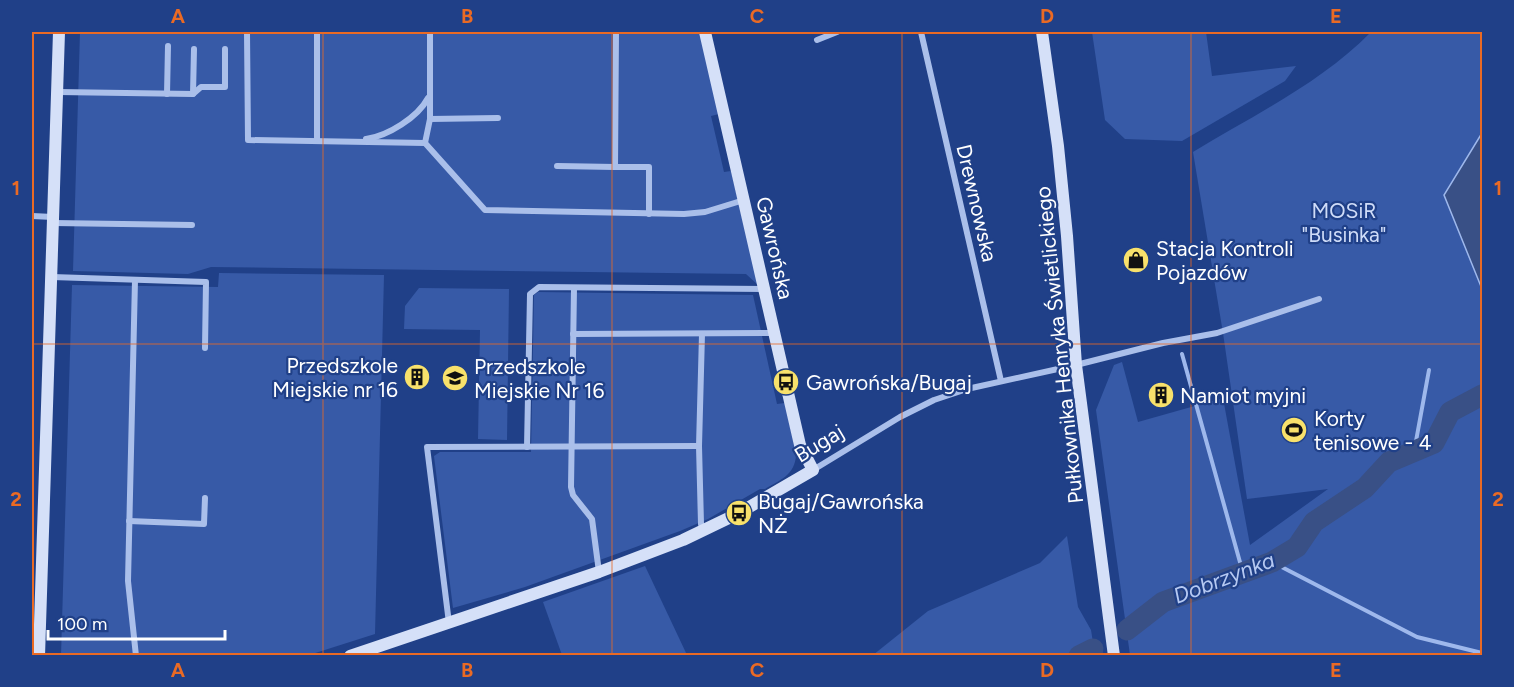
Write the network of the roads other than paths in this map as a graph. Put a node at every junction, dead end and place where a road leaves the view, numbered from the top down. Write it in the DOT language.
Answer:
graph roads {
  1 [pos="59,32"];
  2 [pos="247,32"];
  3 [pos="317,32"];
  4 [pos="430,32"];
  5 [pos="616,32"];
  6 [pos="705,32"];
  7 [pos="837,32"];
  8 [pos="921,32"];
  9 [pos="1042,32"];
  10 [pos="817,40"];
  11 [pos="168,46"];
  12 [pos="194,49"];
  13 [pos="225,49"];
  14 [pos="430,88"];
  15 [pos="57,92"];
  16 [pos="167,94"];
  17 [pos="193,94"];
  18 [pos="498,118"];
  19 [pos="430,119"];
  20 [pos="317,140"];
  21 [pos="350,141"];
  22 [pos="425,143"];
  23 [pos="557,166"];
  24 [pos="615,166"];
  25 [pos="744,200"];
  26 [pos="649,214"];
  27 [pos="32,216"];
  28 [pos="53,220"];
  29 [pos="192,225"];
  30 [pos="52,277"];
  31 [pos="135,280"];
  32 [pos="574,288"];
  33 [pos="764,289"];
  34 [pos="1319,299"];
  35 [pos="774,333"];
  36 [pos="573,334"];
  37 [pos="702,334"];
  38 [pos="205,348"];
  39 [pos="1076,365"];
  40 [pos="1001,381"];
  41 [pos="571,446"];
  42 [pos="699,446"];
  43 [pos="526,447"];
  44 [pos="813,470"];
  45 [pos="204,498"];
  46 [pos="129,521"];
  47 [pos="704,531"];
  48 [pos="599,572"];
  49 [pos="449,623"];
  50 [pos="39,656"];
  51 [pos="136,656"];
  52 [pos="350,656"];
  53 [pos="1114,656"];
  1 -- 15 [label="street"];
  2 -- 20 [label="street"];
  3 -- 20 [label="street"];
  4 -- 14 [label="street"];
  5 -- 24 [label="street"];
  6 -- 25 [label="street, Gawrońska"];
  7 -- 10 [label="street"];
  8 -- 40 [label="street, Drewnowska"];
  9 -- 39 [label="street, Pułkownika Henryka Świetlickiego"];
  11 -- 16 [label="street"];
  12 -- 17 [label="street"];
  13 -- 17 [label="street"];
  14 -- 19 [label="street"];
  14 -- 21 [label="street"];
  15 -- 16 [label="street"];
  15 -- 28 [label="street"];
  16 -- 17 [label="street"];
  18 -- 19 [label="street"];
  19 -- 22 [label="street"];
  20 -- 21 [label="street"];
  21 -- 22 [label="street"];
  22 -- 26 [label="street"];
  23 -- 24 [label="street"];
  24 -- 26 [label="street"];
  25 -- 26 [label="street"];
  25 -- 33 [label="street, Gawrońska"];
  27 -- 28 [label="street"];
  28 -- 29 [label="street"];
  28 -- 30 [label="street"];
  30 -- 31 [label="street"];
  30 -- 50 [label="street"];
  31 -- 38 [label="street"];
  31 -- 46 [label="street"];
  32 -- 33 [label="street"];
  32 -- 36 [label="street"];
  32 -- 43 [label="street"];
  33 -- 35 [label="street, Gawrońska"];
  34 -- 39 [label="street, Bugaj"];
  35 -- 37 [label="street"];
  35 -- 44 [label="street, Gawrońska"];
  36 -- 37 [label="street"];
  36 -- 41 [label="street"];
  37 -- 42 [label="street"];
  39 -- 40 [label="street, Bugaj"];
  39 -- 53 [label="street, Pułkownika Henryka Świetlickiego"];
  40 -- 44 [label="street, Bugaj"];
  41 -- 42 [label="street"];
  41 -- 43 [label="street"];
  41 -- 48 [label="street"];
  42 -- 47 [label="street"];
  43 -- 49 [label="street"];
  44 -- 47 [label="street, Bugaj"];
  45 -- 46 [label="street"];
  46 -- 51 [label="street"];
  47 -- 48 [label="street, Bugaj"];
  48 -- 49 [label="street, Bugaj"];
  49 -- 52 [label="street, Bugaj"];
}
